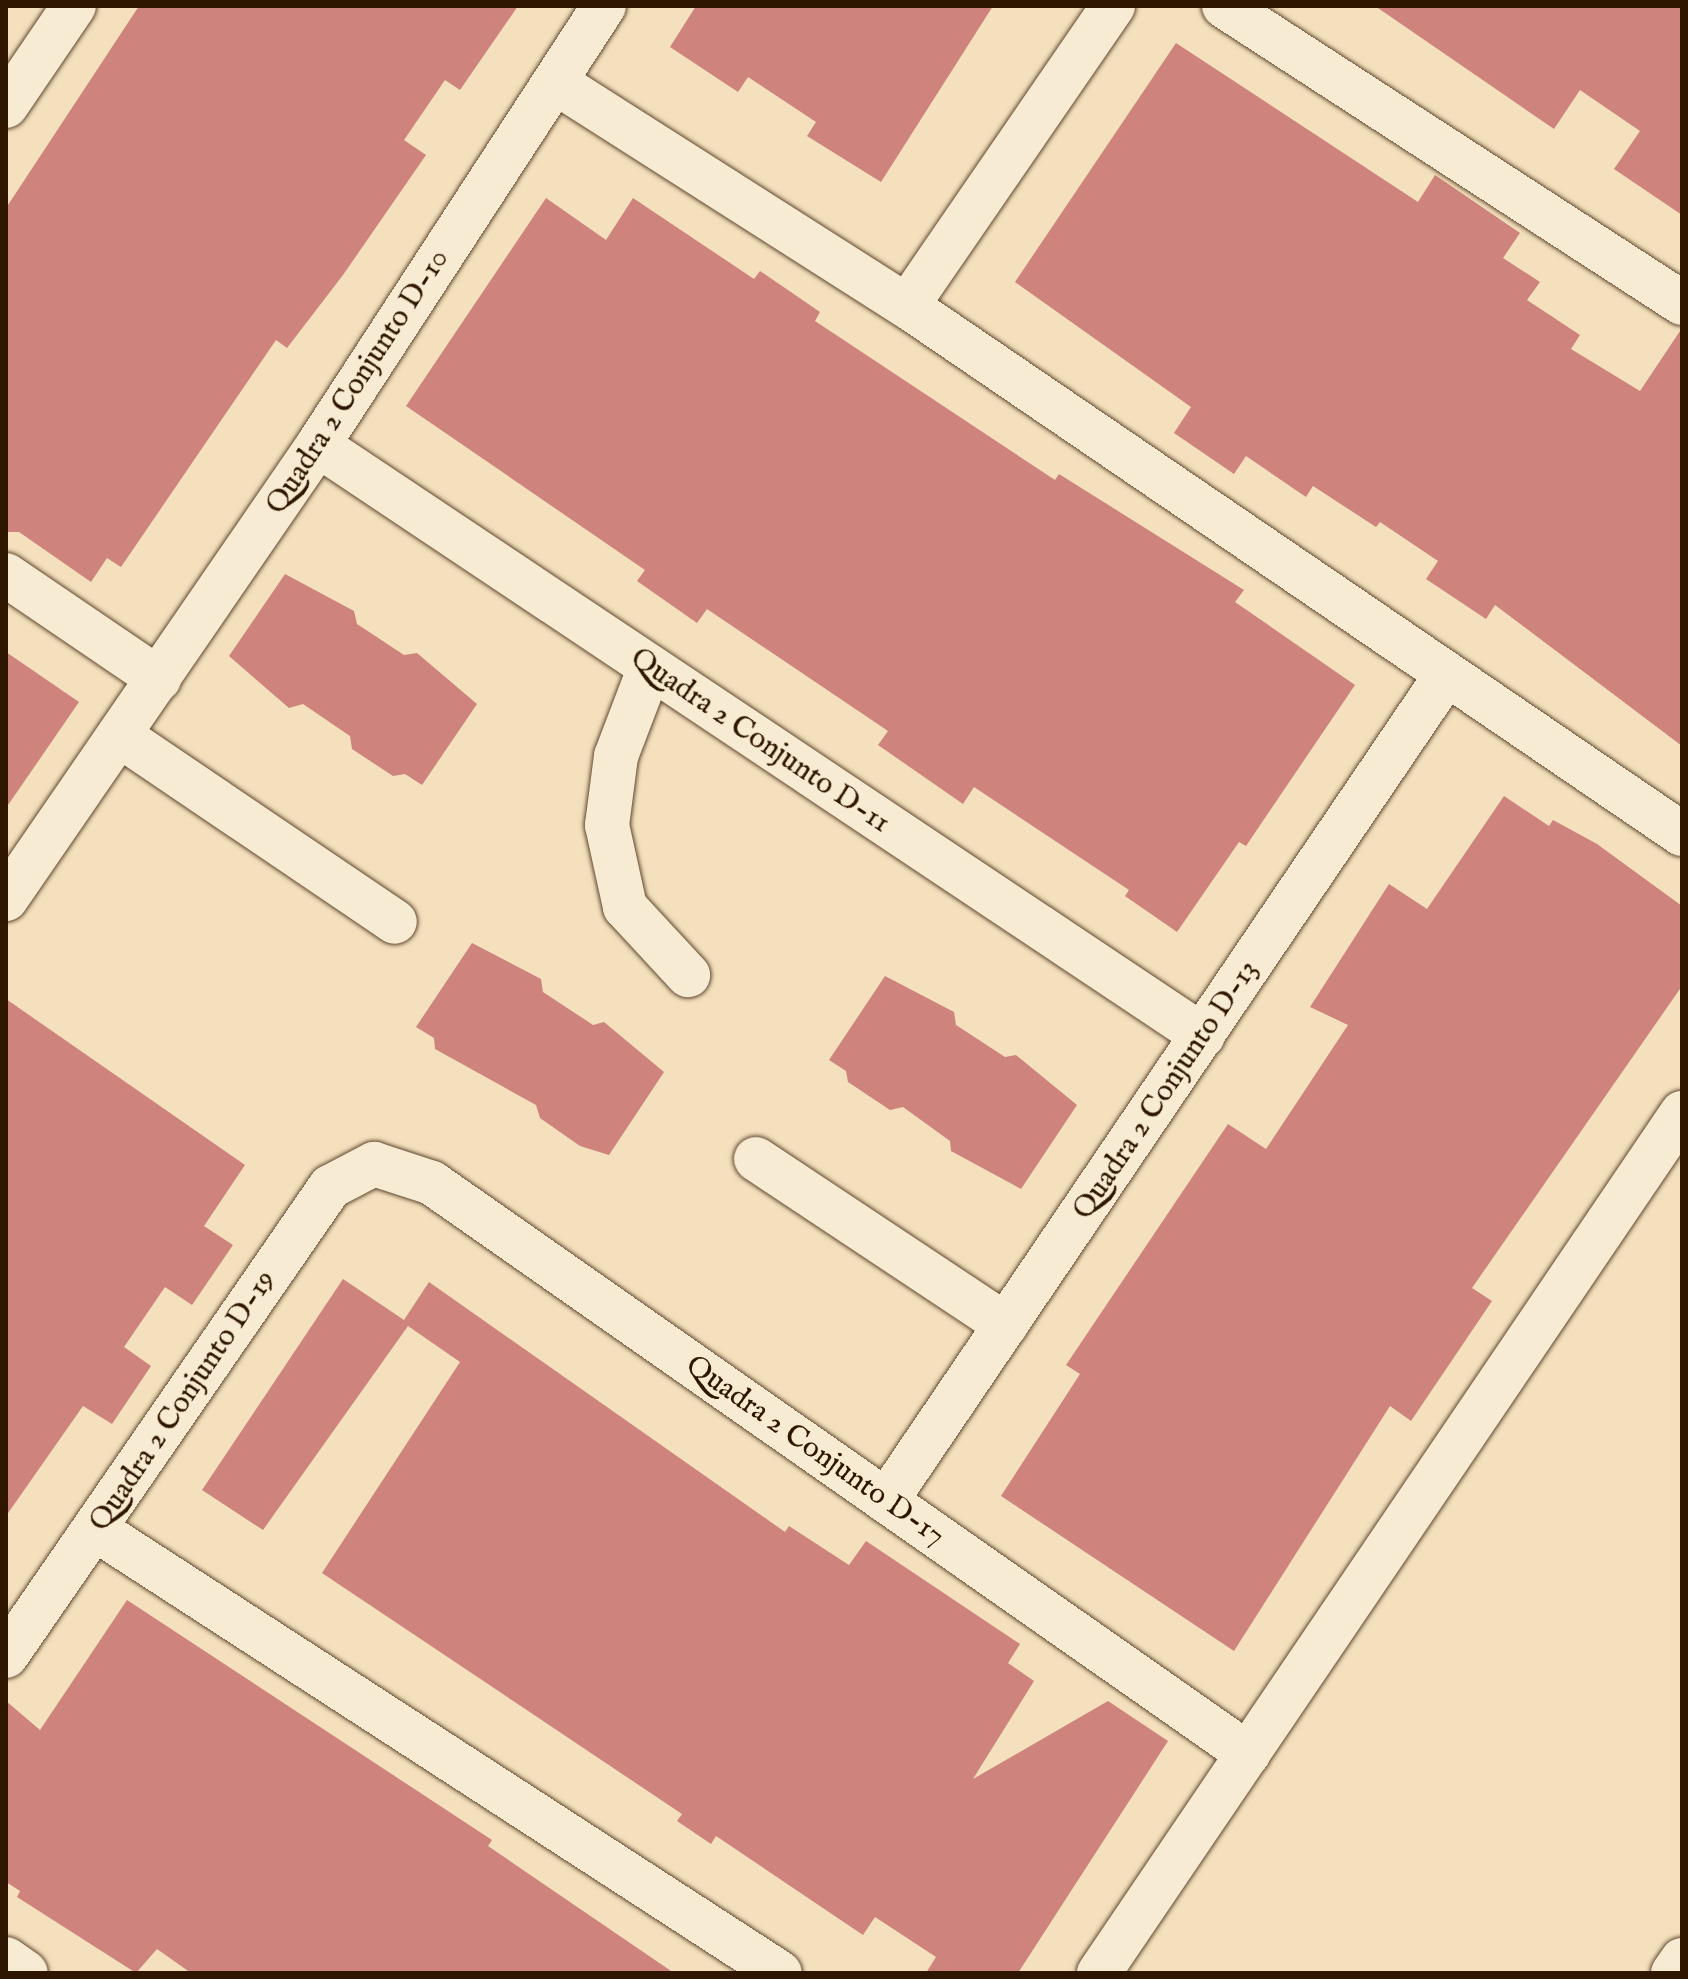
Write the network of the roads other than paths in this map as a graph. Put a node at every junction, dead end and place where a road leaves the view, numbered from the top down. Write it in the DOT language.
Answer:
graph roads {
  1 [pos="74,6"];
  2 [pos="604,6"];
  3 [pos="1113,6"];
  4 [pos="1224,6"];
  5 [pos="13,80"];
  6 [pos="555,82"];
  7 [pos="1682,303"];
  8 [pos="907,306"];
  9 [pos="318,445"];
  10 [pos="6,575"];
  11 [pos="650,667"];
  12 [pos="1444,678"];
  13 [pos="159,679"];
  14 [pos="119,735"];
  15 [pos="1682,834"];
  16 [pos="6,899"];
  17 [pos="395,922"];
  18 [pos="688,975"];
  19 [pos="1203,1036"];
  20 [pos="1682,1113"];
  21 [pos="756,1159"];
  22 [pos="374,1164"];
  23 [pos="1006,1325"];
  24 [pos="886,1501"];
  25 [pos="95,1529"];
  26 [pos="6,1656"];
  27 [pos="1248,1754"];
  28 [pos="6,1959"];
  29 [pos="1682,1960"];
  30 [pos="26,1973"];
  31 [pos="780,1973"];
  32 [pos="1099,1973"];
  33 [pos="1673,1973"];
  1 -- 5 [label="street"];
  2 -- 6 [label="street, Quadra 2 Conjunto D-10"];
  3 -- 8 [label="street"];
  4 -- 7 [label="street"];
  6 -- 8 [label="street"];
  6 -- 9 [label="street, Quadra 2 Conjunto D-10"];
  8 -- 12 [label="street"];
  9 -- 11 [label="street, Quadra 2 Conjunto D-11"];
  9 -- 13 [label="street, Quadra 2 Conjunto D-10"];
  10 -- 13 [label="street"];
  11 -- 18 [label="street"];
  11 -- 19 [label="street, Quadra 2 Conjunto D-11"];
  12 -- 15 [label="street"];
  12 -- 19 [label="street, Quadra 2 Conjunto D-13"];
  13 -- 14 [label="street, Quadra 2 Conjunto D-10"];
  14 -- 16 [label="street, Quadra 2 Conjunto D-10"];
  14 -- 17 [label="street"];
  19 -- 23 [label="street, Quadra 2 Conjunto D-13"];
  20 -- 27 [label="street"];
  21 -- 23 [label="street"];
  22 -- 24 [label="street, Quadra 2 Conjunto D-17"];
  22 -- 25 [label="street, Quadra 2 Conjunto D-19"];
  23 -- 24 [label="street, Quadra 2 Conjunto D-13"];
  24 -- 27 [label="street, Quadra 2 Conjunto D-17"];
  25 -- 26 [label="street, Quadra 2 Conjunto D-19"];
  25 -- 31 [label="street"];
  27 -- 32 [label="street"];
  28 -- 30 [label="street"];
  29 -- 33 [label="street"];
}
